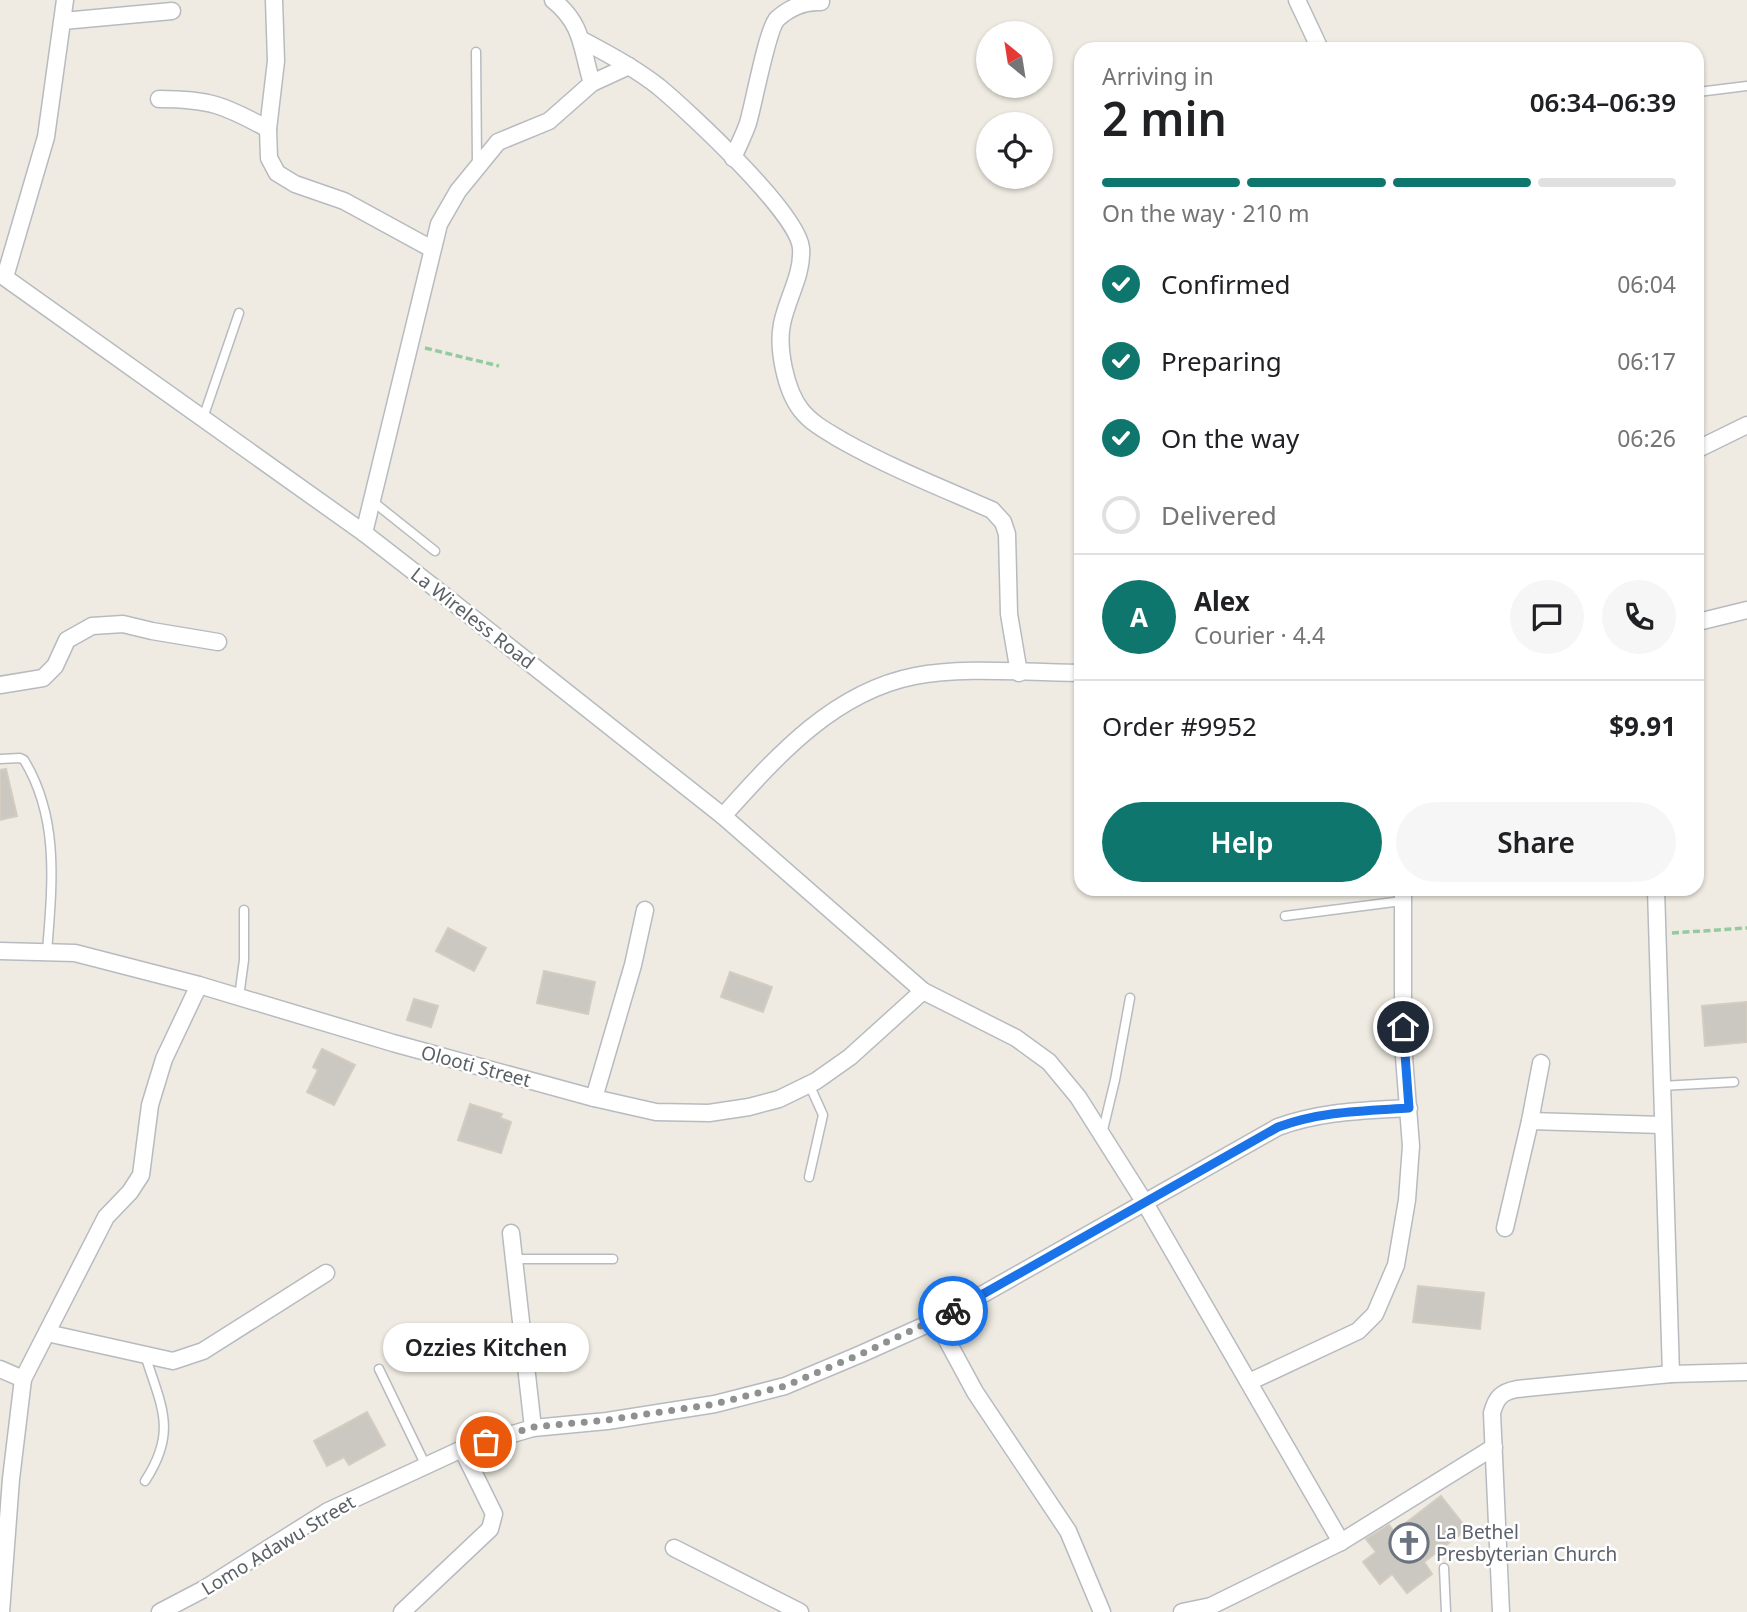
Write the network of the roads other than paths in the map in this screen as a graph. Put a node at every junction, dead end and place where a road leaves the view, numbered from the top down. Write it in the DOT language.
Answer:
graph roads {
  1 [pos="65,0"];
  2 [pos="274,0"];
  3 [pos="553,0"];
  4 [pos="821,2"];
  5 [pos="1301,2"];
  6 [pos="172,11"];
  7 [pos="63,21"];
  8 [pos="582,40"];
  9 [pos="1317,42"];
  10 [pos="476,52"];
  11 [pos="629,65"];
  12 [pos="592,83"];
  13 [pos="1747,86"];
  14 [pos="1704,91"];
  15 [pos="159,99"];
  16 [pos="268,128"];
  17 [pos="733,158"];
  18 [pos="477,165"];
  19 [pos="432,248"];
  20 [pos="3,275"];
  21 [pos="239,313"];
  22 [pos="203,418"];
  23 [pos="1747,425"];
  24 [pos="1704,446"];
  25 [pos="371,500"];
  26 [pos="364,533"];
  27 [pos="435,551"];
  28 [pos="1747,610"];
  29 [pos="1704,621"];
  30 [pos="218,642"];
  31 [pos="1019,673"];
  32 [pos="1074,673"];
  33 [pos="0,685"];
  34 [pos="0,759"];
  35 [pos="723,816"];
  36 [pos="1396,896"];
  37 [pos="1402,896"];
  38 [pos="1656,896"];
  39 [pos="244,910"];
  40 [pos="645,910"];
  41 [pos="1285,916"];
  42 [pos="0,951"];
  43 [pos="47,952"];
  44 [pos="199,985"];
  45 [pos="923,991"];
  46 [pos="239,997"];
  47 [pos="1129,998"];
  48 [pos="1541,1063"];
  49 [pos="1734,1082"];
  50 [pos="809,1084"];
  51 [pos="1661,1086"];
  52 [pos="594,1098"];
  53 [pos="1409,1108"];
  54 [pos="1530,1121"];
  55 [pos="1662,1125"];
  56 [pos="1102,1134"];
  57 [pos="809,1177"];
  58 [pos="1144,1203"];
  59 [pos="1505,1228"];
  60 [pos="511,1233"];
  61 [pos="514,1259"];
  62 [pos="613,1259"];
  63 [pos="326,1273"];
  64 [pos="936,1320"];
  65 [pos="47,1333"];
  66 [pos="145,1355"];
  67 [pos="0,1368"];
  68 [pos="379,1369"];
  69 [pos="1747,1372"];
  70 [pos="1671,1374"];
  71 [pos="23,1379"];
  72 [pos="1249,1382"];
  73 [pos="533,1427"];
  74 [pos="1494,1447"];
  75 [pos="462,1449"];
  76 [pos="426,1466"];
  77 [pos="145,1480"];
  78 [pos="1341,1542"];
  79 [pos="674,1548"];
  80 [pos="1444,1568"];
  81 [pos="1,1612"];
  82 [pos="159,1612"];
  83 [pos="402,1612"];
  84 [pos="800,1612"];
  85 [pos="1102,1612"];
  86 [pos="1182,1612"];
  87 [pos="1446,1612"];
  88 [pos="1501,1612"];
  1 -- 7 [label="street"];
  2 -- 16 [label="street"];
  3 -- 8 [label="street"];
  4 -- 17 [label="street"];
  5 -- 9 [label="street"];
  6 -- 7 [label="street"];
  7 -- 20 [label="street"];
  8 -- 11 [label="street"];
  8 -- 12 [label="street"];
  10 -- 18 [label="lane"];
  11 -- 12 [label="street"];
  11 -- 17 [label="street"];
  12 -- 18 [label="street"];
  13 -- 14 [label="lane"];
  15 -- 16 [label="street"];
  16 -- 19 [label="street"];
  17 -- 31 [label="street"];
  18 -- 19 [label="street"];
  19 -- 25 [label="street"];
  20 -- 22 [label="street, La Wireless Road"];
  21 -- 22 [label="lane"];
  22 -- 26 [label="street, La Wireless Road"];
  23 -- 24 [label="street"];
  25 -- 26 [label="street"];
  25 -- 27 [label="lane"];
  26 -- 35 [label="street, La Wireless Road"];
  28 -- 29 [label="street"];
  30 -- 33 [label="street"];
  31 -- 32 [label="street"];
  31 -- 35 [label="street"];
  34 -- 43 [label="lane"];
  35 -- 45 [label="street, La Wireless Road"];
  36 -- 41 [label="lane"];
  37 -- 53 [label="street"];
  38 -- 51 [label="street"];
  39 -- 46 [label="lane"];
  40 -- 52 [label="street"];
  42 -- 43 [label="street, Olooti Street"];
  43 -- 44 [label="street, Olooti Street"];
  44 -- 46 [label="street, Olooti Street"];
  44 -- 65 [label="street"];
  45 -- 50 [label="street, Olooti Street"];
  45 -- 56 [label="street, La Wireless Road"];
  46 -- 52 [label="street, Olooti Street"];
  47 -- 56 [label="lane"];
  48 -- 54 [label="street"];
  49 -- 51 [label="lane"];
  50 -- 52 [label="street, Olooti Street"];
  50 -- 57 [label="lane"];
  51 -- 55 [label="street"];
  53 -- 58 [label="street, Lomo Adawu Street"];
  53 -- 72 [label="street"];
  54 -- 55 [label="street"];
  54 -- 59 [label="street"];
  55 -- 70 [label="street"];
  56 -- 58 [label="street, La Wireless Road"];
  58 -- 64 [label="street, Lomo Adawu Street"];
  58 -- 72 [label="street, La Wireless Road"];
  60 -- 61 [label="street"];
  61 -- 62 [label="lane"];
  61 -- 73 [label="street"];
  63 -- 66 [label="street"];
  64 -- 73 [label="street, Lomo Adawu Street"];
  64 -- 85 [label="street"];
  65 -- 66 [label="street"];
  65 -- 71 [label="street"];
  66 -- 77 [label="lane"];
  67 -- 71 [label="street"];
  68 -- 76 [label="lane"];
  69 -- 70 [label="street"];
  70 -- 74 [label="street"];
  71 -- 81 [label="street"];
  72 -- 78 [label="street, La Wireless Road"];
  73 -- 75 [label="street, Lomo Adawu Street"];
  74 -- 78 [label="street"];
  74 -- 88 [label="street"];
  75 -- 76 [label="street, Lomo Adawu Street"];
  75 -- 83 [label="street"];
  76 -- 82 [label="street, Lomo Adawu Street"];
  78 -- 86 [label="street"];
  79 -- 84 [label="street"];
  80 -- 87 [label="lane"];
}
